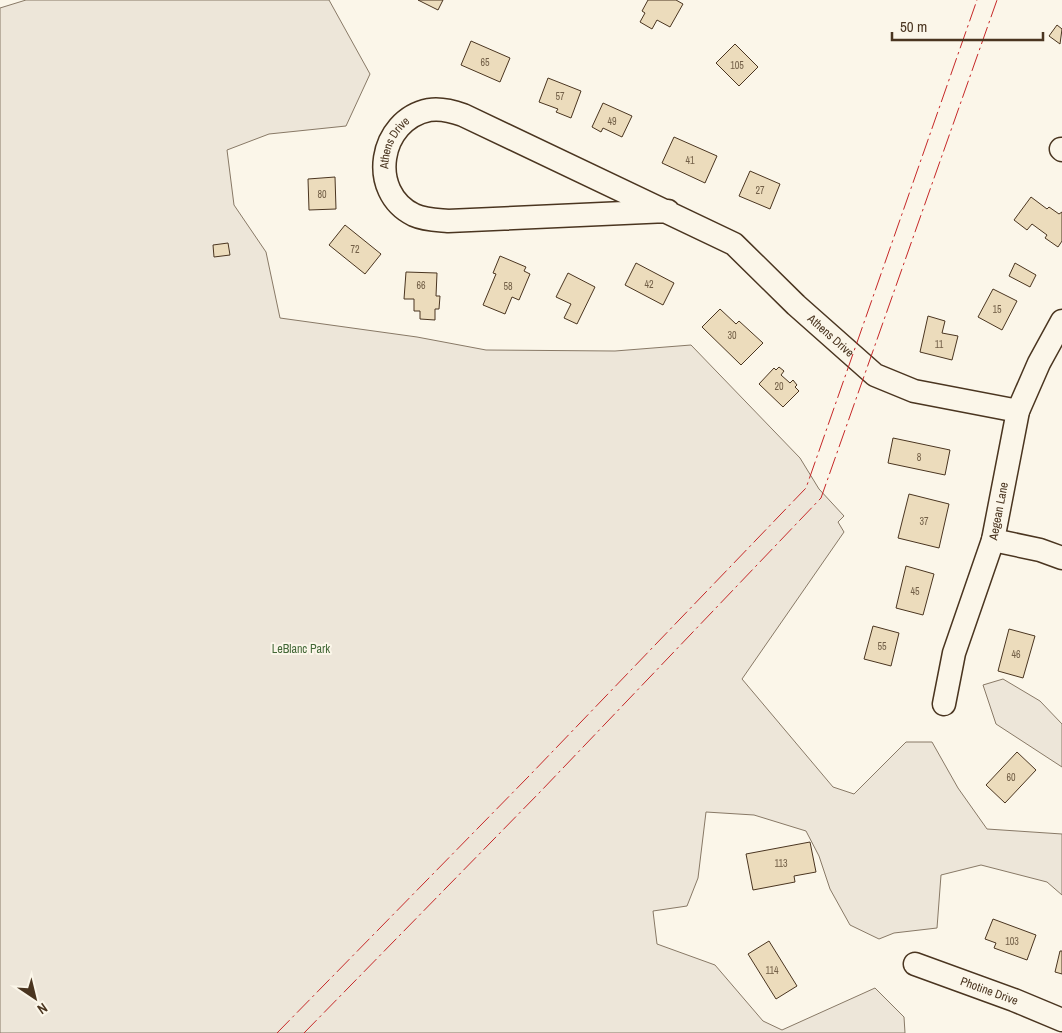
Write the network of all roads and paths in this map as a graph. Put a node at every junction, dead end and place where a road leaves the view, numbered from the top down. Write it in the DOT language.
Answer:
graph roads {
  1 [pos="668,211"];
  2 [pos="1062,321"];
  3 [pos="1018,412"];
  4 [pos="993,540"];
  5 [pos="1062,558"];
  6 [pos="944,704"];
  7 [pos="915,964"];
  8 [pos="1062,1020"];
  1 -- 1 [label="street, Athens Drive"];
  1 -- 3 [label="street, Athens Drive"];
  2 -- 3 [label="street, Aegean Lane"];
  3 -- 4 [label="street, Aegean Lane"];
  4 -- 5 [label="street"];
  4 -- 6 [label="street, Aegean Lane"];
  7 -- 8 [label="street, Photine Drive"];
}
